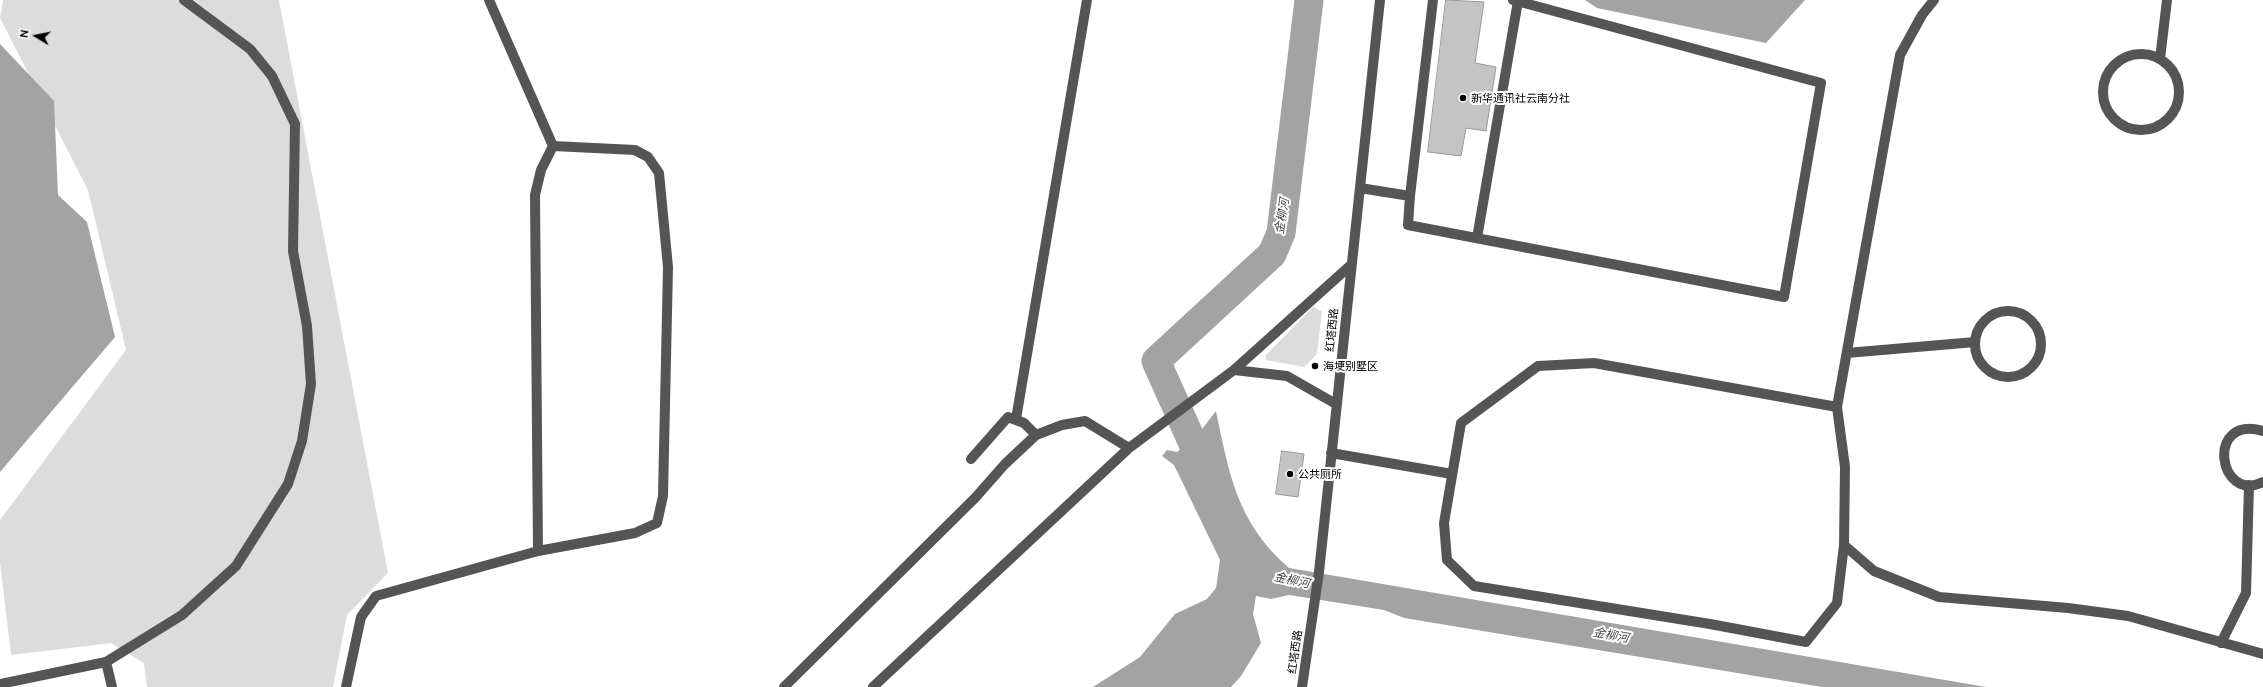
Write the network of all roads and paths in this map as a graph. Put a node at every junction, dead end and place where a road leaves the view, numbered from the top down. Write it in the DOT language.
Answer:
graph roads {
  1 [pos="184,0"];
  2 [pos="489,0"];
  3 [pos="1087,0"];
  4 [pos="1380,0"];
  5 [pos="1433,0"];
  6 [pos="1516,0"];
  7 [pos="1934,0"];
  8 [pos="2167,0"];
  9 [pos="2160,59"];
  10 [pos="553,146"];
  11 [pos="1360,188"];
  12 [pos="1410,196"];
  13 [pos="1476,238"];
  14 [pos="1352,264"];
  15 [pos="1975,342"];
  16 [pos="1847,353"];
  17 [pos="1234,370"];
  18 [pos="1336,404"];
  19 [pos="1838,407"];
  20 [pos="1016,419"];
  21 [pos="2263,431"];
  22 [pos="1036,435"];
  23 [pos="1129,448"];
  24 [pos="1331,453"];
  25 [pos="971,459"];
  26 [pos="1452,474"];
  27 [pos="2263,482"];
  28 [pos="2249,485"];
  29 [pos="1844,545"];
  30 [pos="538,551"];
  31 [pos="2221,643"];
  32 [pos="2263,654"];
  33 [pos="106,662"];
  34 [pos="0,684"];
  35 [pos="112,687"];
  36 [pos="346,687"];
  37 [pos="784,687"];
  38 [pos="873,687"];
  39 [pos="1302,687"];
  1 -- 33 [label="street"];
  2 -- 10 [label="street"];
  3 -- 20 [label="street"];
  4 -- 11 [label="street, 红塔西路"];
  5 -- 12 [label="street"];
  6 -- 13 [label="street"];
  6 -- 13 [label="street"];
  7 -- 16 [label="street"];
  8 -- 9 [label="street"];
  9 -- 9 [label="street"];
  10 -- 30 [label="street"];
  10 -- 30 [label="street"];
  11 -- 12 [label="street"];
  11 -- 14 [label="street, 红塔西路"];
  12 -- 13 [label="street"];
  14 -- 17 [label="street"];
  14 -- 18 [label="street, 红塔西路"];
  15 -- 15 [label="street"];
  15 -- 16 [label="street"];
  16 -- 19 [label="street"];
  17 -- 18 [label="street"];
  17 -- 23 [label="street"];
  18 -- 24 [label="street, 红塔西路"];
  19 -- 26 [label="street"];
  19 -- 29 [label="street"];
  20 -- 22 [label="street"];
  20 -- 25 [label="street"];
  21 -- 28 [label="street"];
  22 -- 23 [label="street"];
  22 -- 37 [label="street"];
  23 -- 38 [label="street"];
  24 -- 26 [label="street"];
  24 -- 39 [label="street, 红塔西路"];
  26 -- 29 [label="street"];
  27 -- 28 [label="street"];
  28 -- 31 [label="street"];
  29 -- 31 [label="street"];
  30 -- 36 [label="street"];
  31 -- 32 [label="street"];
  33 -- 34 [label="street"];
  33 -- 35 [label="street"];
}
